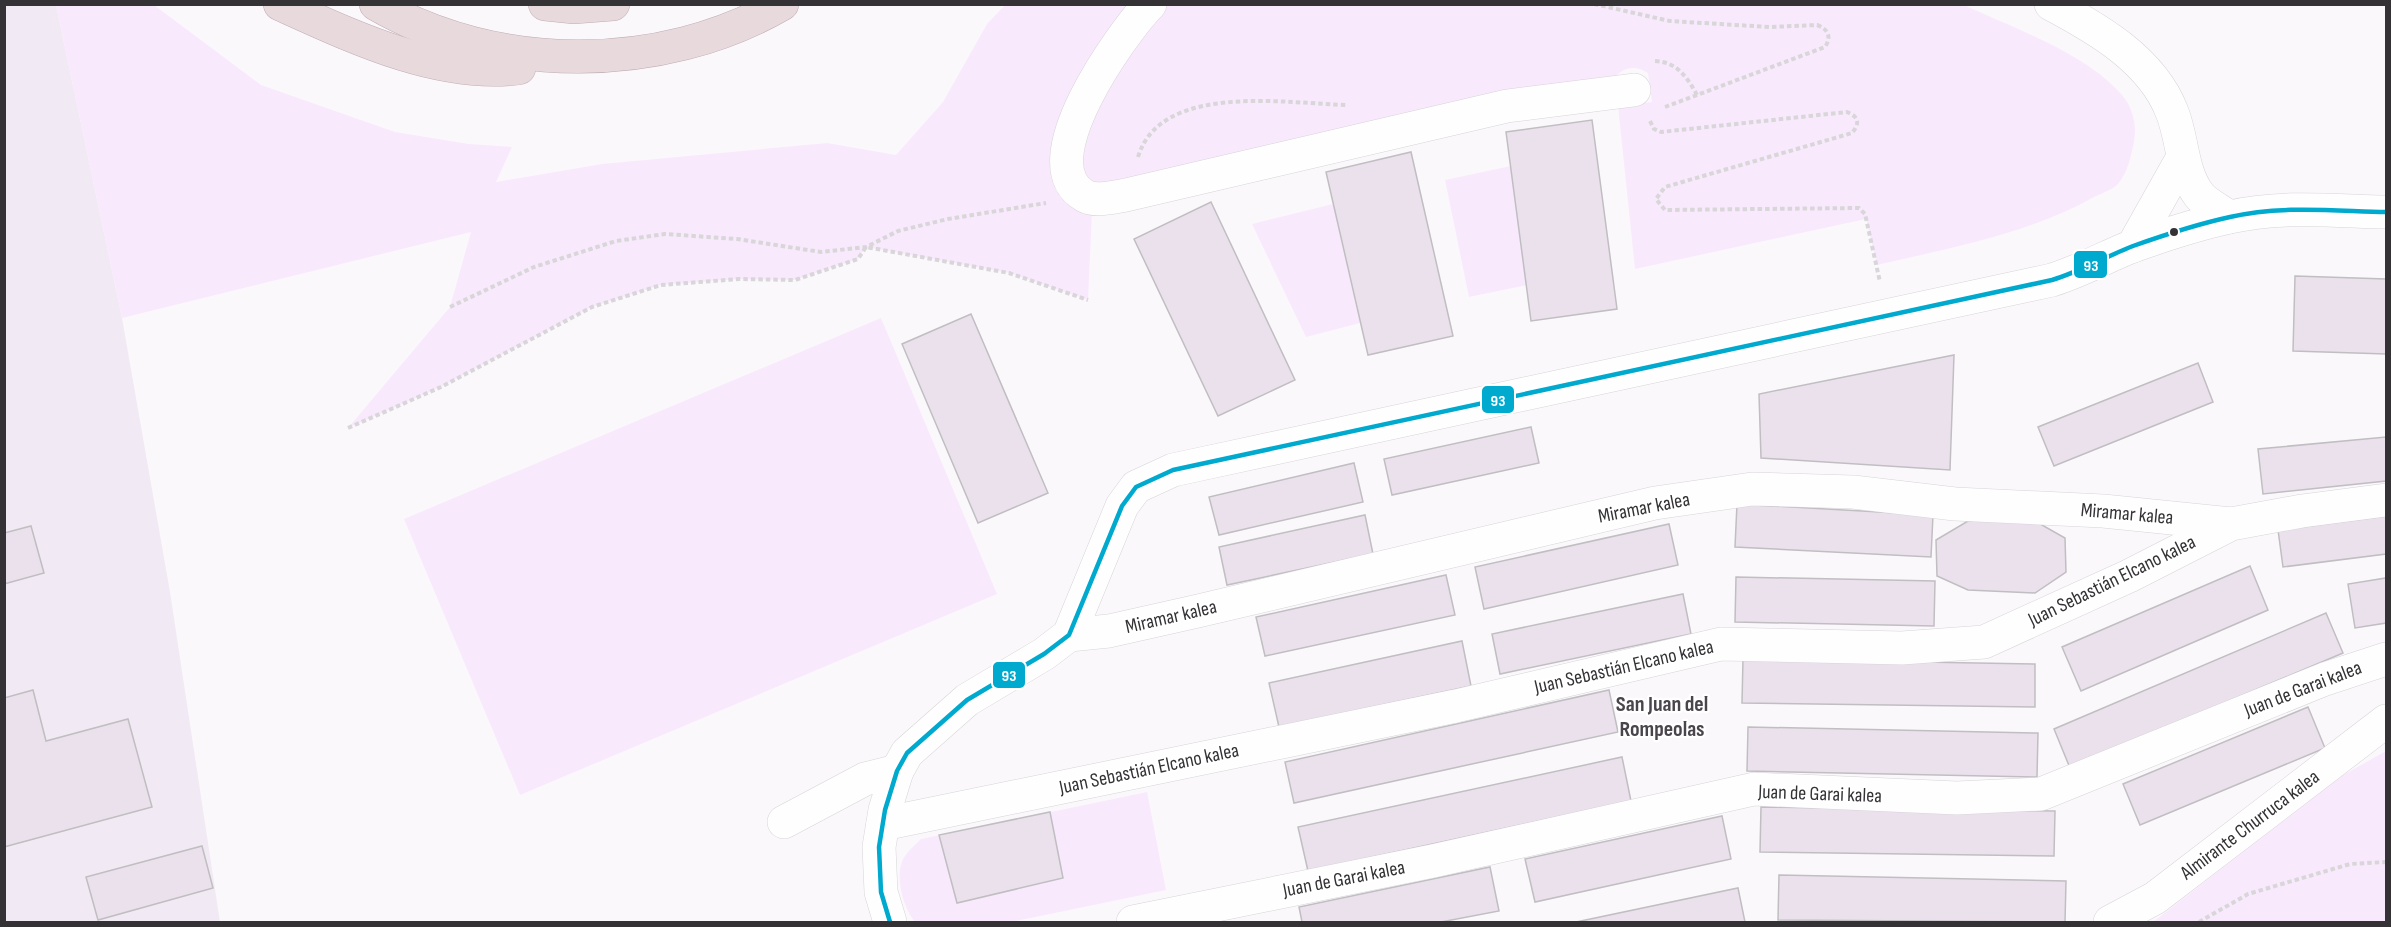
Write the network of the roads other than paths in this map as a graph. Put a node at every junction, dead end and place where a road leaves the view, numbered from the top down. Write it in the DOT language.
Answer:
graph roads {
  1 [pos="280,4"];
  2 [pos="376,4"];
  3 [pos="545,4"];
  4 [pos="614,4"];
  5 [pos="782,4"];
  6 [pos="1150,4"];
  7 [pos="2050,4"];
  8 [pos="612,56"];
  9 [pos="1647,105"];
  10 [pos="2183,157"];
  11 [pos="2386,212"];
  12 [pos="2229,217"];
  13 [pos="2133,246"];
  14 [pos="2386,500"];
  15 [pos="2231,524"];
  16 [pos="1069,635"];
  17 [pos="2386,659"];
  18 [pos="2386,721"];
  19 [pos="897,771"];
  20 [pos="784,822"];
  21 [pos="883,824"];
  22 [pos="2147,910"];
  23 [pos="890,922"];
  24 [pos="1134,922"];
  25 [pos="2110,922"];
  1 -- 8 [label="highway"];
  2 -- 8 [label="highway"];
  3 -- 4 [label="highway"];
  5 -- 8 [label="highway"];
  6 -- 9 [label="street"];
  7 -- 10 [label="street"];
  10 -- 12 [label="street"];
  10 -- 13 [label="street"];
  11 -- 12 [label="street"];
  12 -- 13 [label="street"];
  13 -- 16 [label="street"];
  14 -- 15 [label="street, Juan Sebastián Elcano kalea"];
  15 -- 16 [label="street, Miramar kalea"];
  15 -- 21 [label="street, Juan Sebastián Elcano kalea"];
  16 -- 19 [label="street"];
  17 -- 24 [label="street, Juan de Garai kalea"];
  18 -- 22 [label="street, Almirante Churruca kalea"];
  19 -- 20 [label="street"];
  19 -- 21 [label="street"];
  21 -- 23 [label="street"];
  22 -- 25 [label="street, Almirante Churruca kalea"];
}
